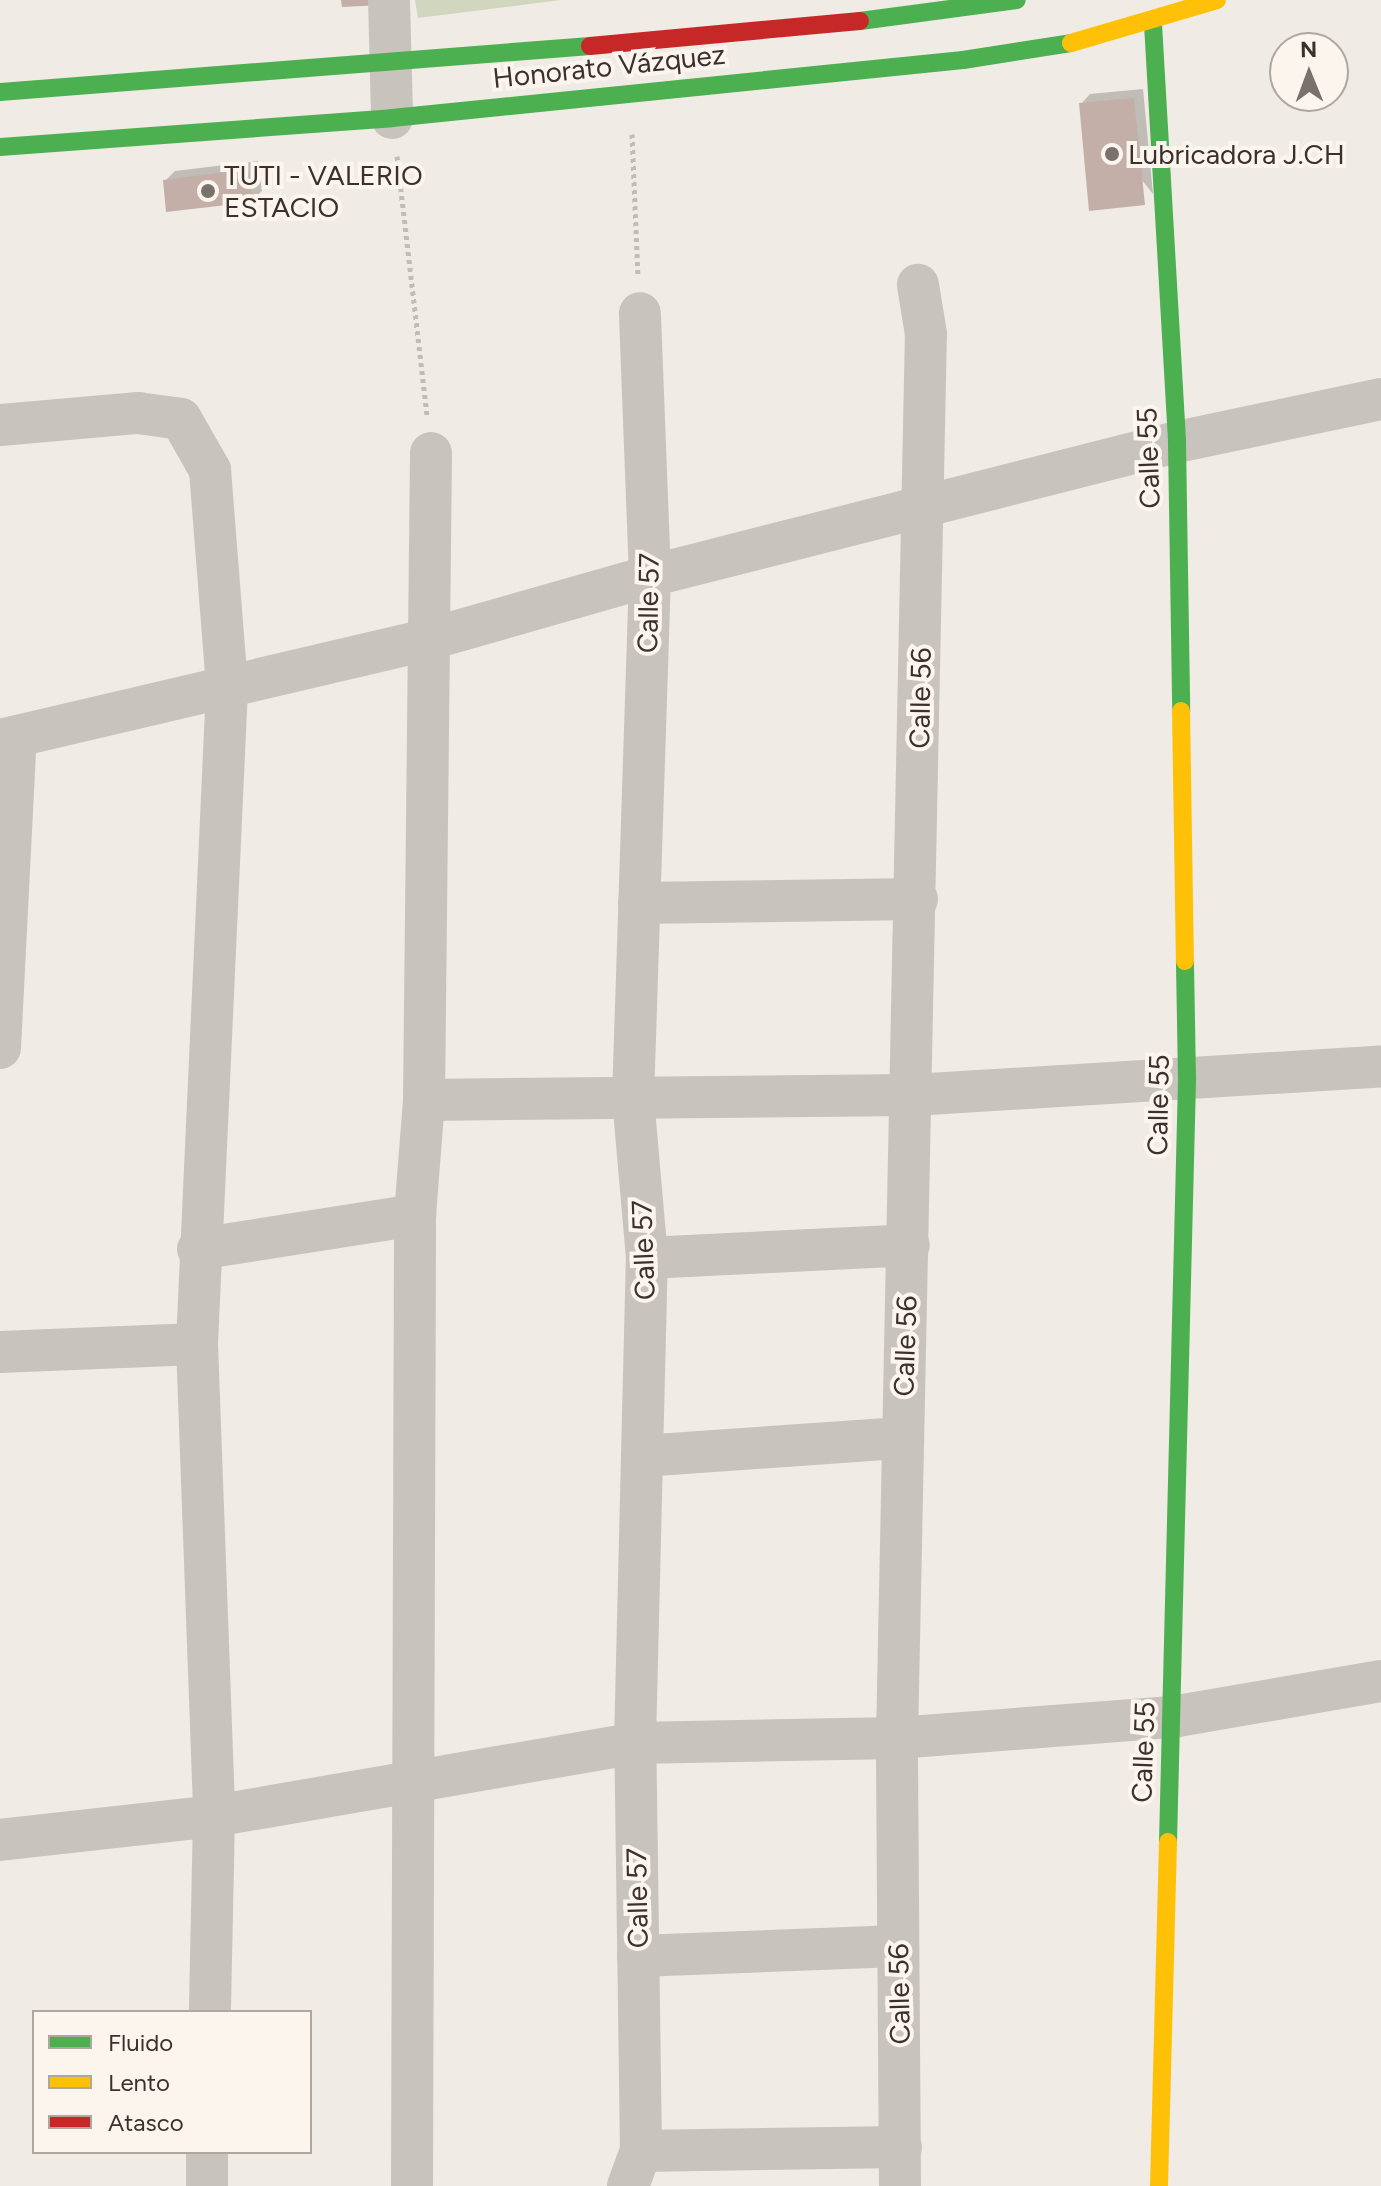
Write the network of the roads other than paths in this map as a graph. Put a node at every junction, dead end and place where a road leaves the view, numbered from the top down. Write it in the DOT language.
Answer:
graph roads {
  1 [pos="389,0"];
  2 [pos="1017,0"];
  3 [pos="1217,0"];
  4 [pos="1153,24"];
  5 [pos="390,64"];
  6 [pos="0,92"];
  7 [pos="392,118"];
  8 [pos="0,147"];
  9 [pos="918,285"];
  10 [pos="640,313"];
  11 [pos="1381,399"];
  12 [pos="0,425"];
  13 [pos="1177,442"];
  14 [pos="431,453"];
  15 [pos="923,506"];
  16 [pos="650,576"];
  17 [pos="426,640"];
  18 [pos="227,688"];
  19 [pos="8,738"];
  20 [pos="917,899"];
  21 [pos="639,903"];
  22 [pos="0,1048"];
  23 [pos="1381,1066"];
  24 [pos="1187,1079"];
  25 [pos="913,1095"];
  26 [pos="633,1099"];
  27 [pos="424,1100"];
  28 [pos="415,1215"];
  29 [pos="909,1245"];
  30 [pos="198,1249"];
  31 [pos="647,1258"];
  32 [pos="197,1344"];
  33 [pos="0,1352"];
  34 [pos="901,1438"];
  35 [pos="642,1456"];
  36 [pos="1381,1681"];
  37 [pos="1172,1717"];
  38 [pos="897,1738"];
  39 [pos="635,1743"];
  40 [pos="416,1777"];
  41 [pos="214,1816"];
  42 [pos="0,1840"];
  43 [pos="898,1946"];
  44 [pos="638,1956"];
  45 [pos="210,2010"];
  46 [pos="207,2154"];
  47 [pos="900,2166"];
  48 [pos="634,2169"];
  49 [pos="207,2186"];
  50 [pos="412,2186"];
  51 [pos="1159,2186"];
  1 -- 5 [label="street"];
  2 -- 5 [label="street, Honorato Vázquez"];
  3 -- 4 [label="street, Honorato Vázquez"];
  4 -- 7 [label="street, Honorato Vázquez"];
  4 -- 13 [label="street, Calle 55"];
  5 -- 6 [label="street, Honorato Vázquez"];
  5 -- 7 [label="street"];
  7 -- 8 [label="street, Honorato Vázquez"];
  9 -- 15 [label="street, Calle 56"];
  10 -- 16 [label="street, Calle 57"];
  11 -- 13 [label="street"];
  12 -- 18 [label="street"];
  13 -- 15 [label="street"];
  13 -- 24 [label="street, Calle 55"];
  14 -- 17 [label="street"];
  15 -- 16 [label="street"];
  15 -- 20 [label="street, Calle 56"];
  16 -- 17 [label="street"];
  16 -- 21 [label="street, Calle 57"];
  17 -- 18 [label="street"];
  17 -- 27 [label="street"];
  18 -- 19 [label="street"];
  18 -- 30 [label="street"];
  19 -- 22 [label="street"];
  20 -- 21 [label="street"];
  20 -- 25 [label="street, Calle 56"];
  21 -- 26 [label="street, Calle 57"];
  23 -- 24 [label="street"];
  24 -- 25 [label="street"];
  24 -- 37 [label="street, Calle 55"];
  25 -- 26 [label="street"];
  25 -- 29 [label="street, Calle 56"];
  26 -- 27 [label="street"];
  26 -- 31 [label="street, Calle 57"];
  27 -- 28 [label="street"];
  28 -- 30 [label="street"];
  28 -- 40 [label="street"];
  29 -- 31 [label="street"];
  29 -- 34 [label="street, Calle 56"];
  30 -- 32 [label="street"];
  31 -- 35 [label="street, Calle 57"];
  32 -- 33 [label="street"];
  32 -- 41 [label="street"];
  34 -- 35 [label="street"];
  34 -- 38 [label="street, Calle 56"];
  35 -- 39 [label="street, Calle 57"];
  36 -- 37 [label="street"];
  37 -- 38 [label="street"];
  37 -- 51 [label="street, Calle 55"];
  38 -- 39 [label="street"];
  38 -- 43 [label="street, Calle 56"];
  39 -- 40 [label="street"];
  39 -- 44 [label="street, Calle 57"];
  40 -- 41 [label="street"];
  40 -- 50 [label="street"];
  41 -- 42 [label="street"];
  41 -- 45 [label="street"];
  43 -- 44 [label="street"];
  43 -- 47 [label="street, Calle 56"];
  44 -- 48 [label="street, Calle 57"];
  46 -- 49 [label="street"];
  47 -- 48 [label="street"];
}
